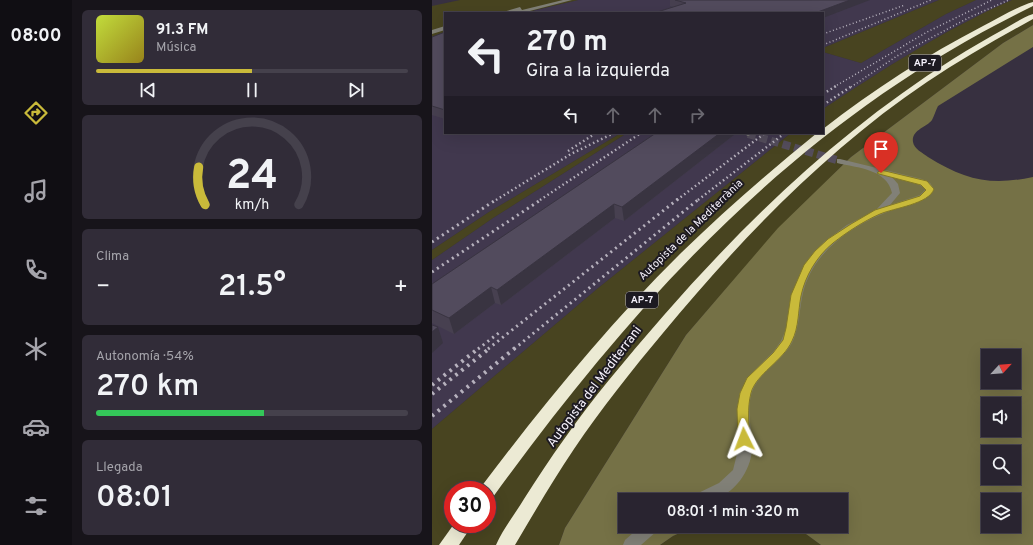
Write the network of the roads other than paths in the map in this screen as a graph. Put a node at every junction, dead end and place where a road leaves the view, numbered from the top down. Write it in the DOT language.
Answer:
graph roads {
  1 [pos="557,0"];
  2 [pos="569,0"];
  3 [pos="1033,4"];
  4 [pos="507,12"];
  5 [pos="519,12"];
  6 [pos="1033,16"];
  7 [pos="444,30"];
  8 [pos="432,33"];
  9 [pos="824,132"];
  10 [pos="822,134"];
  11 [pos="840,161"];
  12 [pos="881,173"];
  13 [pos="878,212"];
  14 [pos="495,481"];
  15 [pos="710,493"];
  16 [pos="457,533"];
  17 [pos="644,533"];
  18 [pos="448,545"];
  19 [pos="505,545"];
  20 [pos="630,545"];
  1 -- 4 [label="street"];
  2 -- 5 [label="street"];
  3 -- 9 [label="highway, Autopista de la Mediterrània / AP-7"];
  6 -- 19 [label="highway, Autopista del Mediterrani / AP-7"];
  7 -- 8 [label="street"];
  10 -- 14 [label="highway, Autopista de la Mediterrània / AP-7"];
  11 -- 12 [label="street"];
  12 -- 13 [label="street"];
  12 -- 13 [label="street"];
  13 -- 15 [label="street"];
  16 -- 18 [label="highway"];
  17 -- 20 [label="street"];
}
